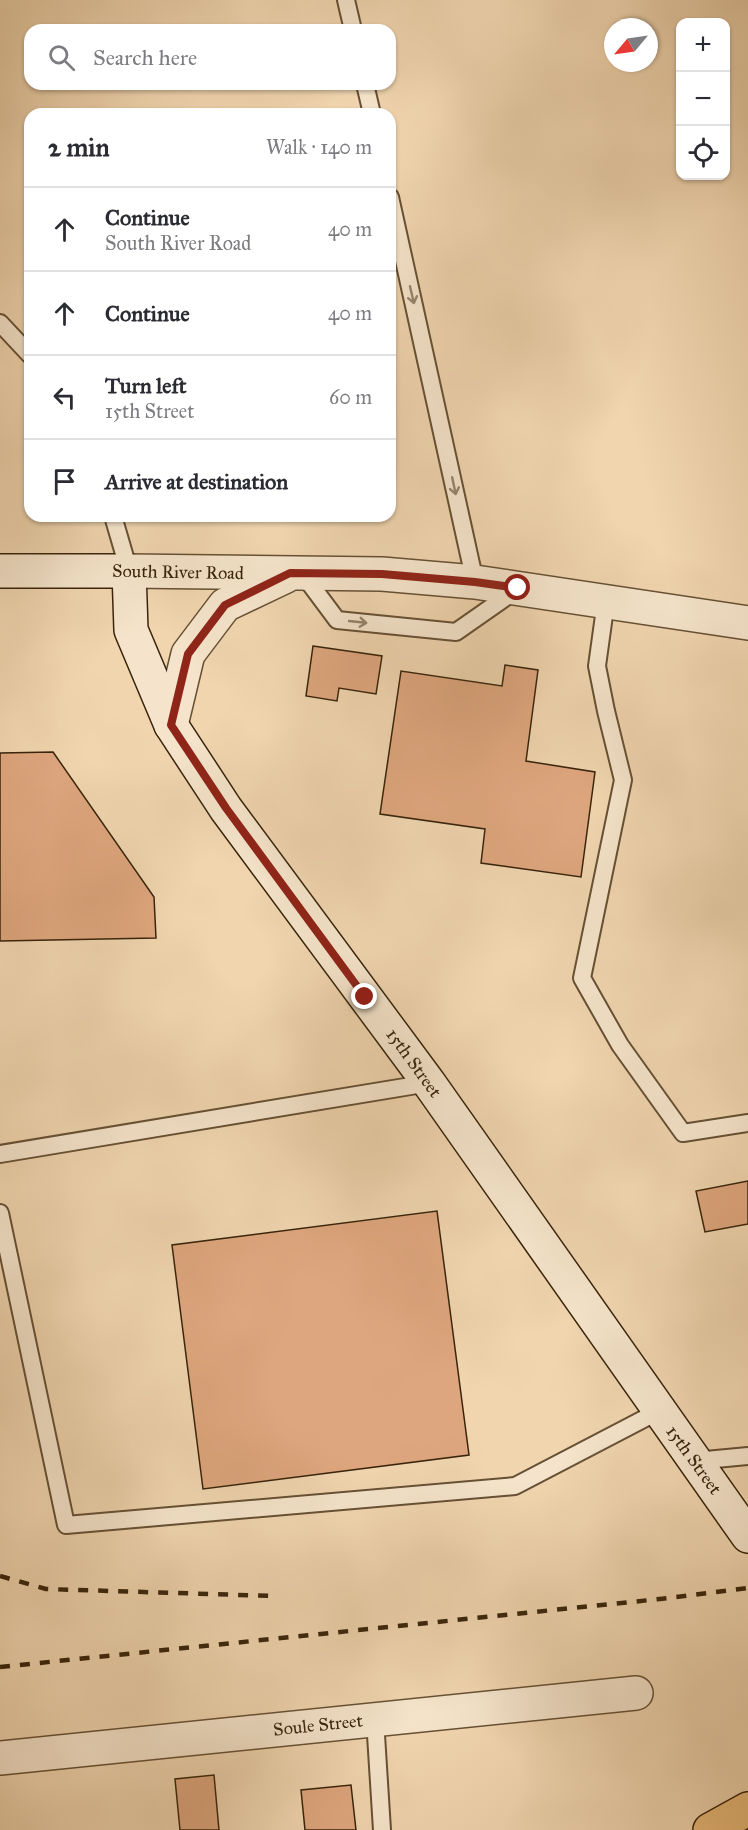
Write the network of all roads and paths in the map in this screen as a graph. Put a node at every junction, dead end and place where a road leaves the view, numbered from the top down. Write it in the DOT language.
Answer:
graph roads {
  1 [pos="346,0"];
  2 [pos="352,24"];
  3 [pos="366,90"];
  4 [pos="371,108"];
  5 [pos="396,224"];
  6 [pos="0,323"];
  7 [pos="24,349"];
  8 [pos="115,522"];
  9 [pos="0,571"];
  10 [pos="129,571"];
  11 [pos="296,573"];
  12 [pos="475,582"];
  13 [pos="518,588"];
  14 [pos="606,601"];
  15 [pos="748,623"];
  16 [pos="171,725"];
  17 [pos="429,1083"];
  18 [pos="748,1123"];
  19 [pos="0,1154"];
  20 [pos="0,1214"];
  21 [pos="659,1412"];
  22 [pos="748,1456"];
  23 [pos="695,1461"];
  24 [pos="748,1536"];
  25 [pos="636,1693"];
  26 [pos="375,1719"];
  27 [pos="0,1758"];
  28 [pos="748,1809"];
  29 [pos="382,1830"];
  30 [pos="710,1830"];
  1 -- 2 [label="lane"];
  3 -- 4 [label="lane"];
  5 -- 12 [label="lane, one-way"];
  6 -- 7 [label="lane"];
  8 -- 10 [label="lane"];
  9 -- 10 [label="street, South River Road"];
  10 -- 11 [label="street, South River Road"];
  10 -- 16 [label="street, 15th Street"];
  11 -- 12 [label="street, South River Road"];
  11 -- 13 [label="lane, one-way"];
  11 -- 16 [label="street"];
  12 -- 13 [label="street, South River Road"];
  13 -- 14 [label="street, South River Road"];
  14 -- 15 [label="street, South River Road"];
  14 -- 18 [label="lane"];
  16 -- 17 [label="street, 15th Street"];
  17 -- 19 [label="lane"];
  17 -- 21 [label="street, 15th Street"];
  20 -- 21 [label="lane"];
  21 -- 23 [label="street, 15th Street"];
  22 -- 23 [label="lane"];
  23 -- 24 [label="street, 15th Street"];
  25 -- 26 [label="street, Soule Street"];
  26 -- 27 [label="street, Soule Street"];
  26 -- 29 [label="lane"];
  28 -- 30 [label="main road"];
}
